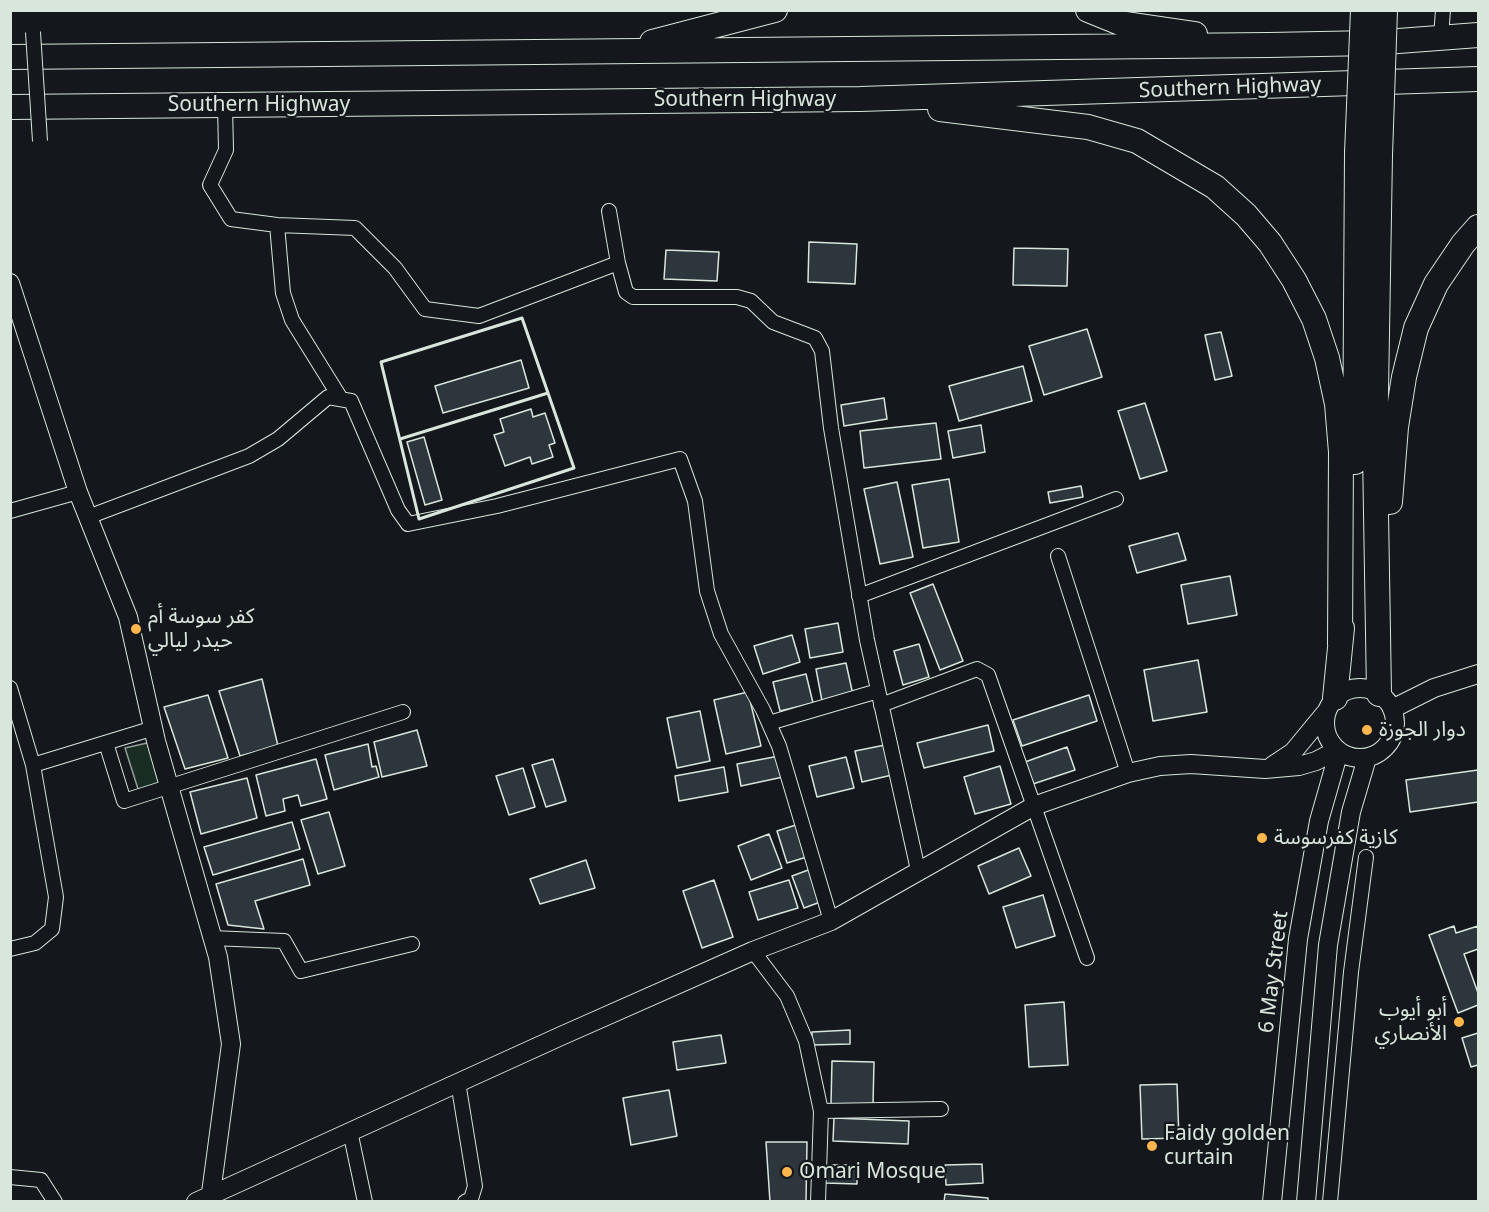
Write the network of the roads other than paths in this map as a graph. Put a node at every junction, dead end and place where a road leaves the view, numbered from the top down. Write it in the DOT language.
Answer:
graph roads {
  1 [pos="775,10"];
  2 [pos="1088,10"];
  3 [pos="1363,10"];
  4 [pos="1385,10"];
  5 [pos="1443,10"];
  6 [pos="33,32"];
  7 [pos="1479,35"];
  8 [pos="1441,37"];
  9 [pos="1269,45"];
  10 [pos="609,52"];
  11 [pos="10,57"];
  12 [pos="1479,79"];
  13 [pos="860,99"];
  14 [pos="225,105"];
  15 [pos="10,107"];
  16 [pos="40,141"];
  17 [pos="1369,154"];
  18 [pos="609,211"];
  19 [pos="277,225"];
  20 [pos="1479,227"];
  21 [pos="618,263"];
  22 [pos="10,283"];
  23 [pos="341,399"];
  24 [pos="78,492"];
  25 [pos="1116,499"];
  26 [pos="10,511"];
  27 [pos="88,517"];
  28 [pos="1058,556"];
  29 [pos="859,596"];
  30 [pos="1380,642"];
  31 [pos="1340,644"];
  32 [pos="1479,674"];
  33 [pos="10,688"];
  34 [pos="878,691"];
  35 [pos="1386,701"];
  36 [pos="882,705"];
  37 [pos="1331,705"];
  38 [pos="403,712"];
  39 [pos="769,723"];
  40 [pos="154,729"];
  41 [pos="106,743"];
  42 [pos="1338,750"];
  43 [pos="1367,758"];
  44 [pos="33,765"];
  45 [pos="1264,769"];
  46 [pos="1128,773"];
  47 [pos="169,788"];
  48 [pos="1034,806"];
  49 [pos="1366,856"];
  50 [pos="918,870"];
  51 [pos="831,921"];
  52 [pos="211,938"];
  53 [pos="412,944"];
  54 [pos="10,949"];
  55 [pos="753,951"];
  56 [pos="1087,958"];
  57 [pos="458,1082"];
  58 [pos="941,1109"];
  59 [pos="821,1111"];
  60 [pos="350,1131"];
  61 [pos="10,1177"];
  62 [pos="203,1197"];
  63 [pos="55,1202"];
  64 [pos="365,1202"];
  65 [pos="465,1202"];
  66 [pos="818,1202"];
  67 [pos="1272,1202"];
  68 [pos="1306,1202"];
  69 [pos="1330,1202"];
  1 -- 10 [label="highway"];
  2 -- 9 [label="highway"];
  3 -- 17 [label="highway, bridge"];
  4 -- 17 [label="highway, bridge"];
  5 -- 8 [label="street"];
  6 -- 16 [label="street, bridge"];
  7 -- 8 [label="highway, Southern Highway"];
  8 -- 9 [label="highway, Southern Highway"];
  9 -- 10 [label="highway, Southern Highway"];
  10 -- 11 [label="highway, Southern Highway"];
  12 -- 13 [label="highway, Southern Highway"];
  13 -- 14 [label="highway, Southern Highway"];
  13 -- 31 [label="highway"];
  14 -- 15 [label="highway, Southern Highway"];
  14 -- 19 [label="street"];
  17 -- 30 [label="highway"];
  17 -- 31 [label="highway"];
  18 -- 21 [label="street"];
  19 -- 21 [label="street"];
  19 -- 23 [label="street"];
  20 -- 30 [label="highway"];
  21 -- 29 [label="street"];
  22 -- 24 [label="street"];
  23 -- 27 [label="street"];
  23 -- 39 [label="street"];
  24 -- 26 [label="street"];
  24 -- 27 [label="street"];
  25 -- 29 [label="street"];
  27 -- 40 [label="street"];
  28 -- 46 [label="street"];
  29 -- 34 [label="street"];
  30 -- 35 [label="highway"];
  31 -- 37 [label="highway"];
  32 -- 35 [label="street"];
  33 -- 44 [label="street"];
  34 -- 36 [label="street"];
  34 -- 39 [label="street"];
  35 -- 37 [label="street"];
  35 -- 43 [label="street"];
  36 -- 48 [label="street"];
  36 -- 50 [label="street"];
  37 -- 42 [label="street"];
  37 -- 45 [label="street"];
  38 -- 47 [label="street"];
  39 -- 51 [label="street"];
  40 -- 41 [label="street"];
  40 -- 47 [label="street"];
  41 -- 44 [label="street"];
  41 -- 47 [label="street"];
  42 -- 43 [label="street"];
  42 -- 45 [label="street"];
  42 -- 67 [label="street, 6 May Street"];
  43 -- 68 [label="street"];
  44 -- 54 [label="street"];
  45 -- 46 [label="street"];
  46 -- 48 [label="street"];
  47 -- 52 [label="street"];
  48 -- 50 [label="street"];
  48 -- 56 [label="street"];
  49 -- 69 [label="street"];
  50 -- 51 [label="street"];
  51 -- 55 [label="street"];
  52 -- 53 [label="street"];
  52 -- 62 [label="street"];
  55 -- 57 [label="street"];
  55 -- 59 [label="street"];
  57 -- 60 [label="street"];
  57 -- 65 [label="street"];
  58 -- 59 [label="street"];
  59 -- 66 [label="street"];
  60 -- 62 [label="street"];
  60 -- 64 [label="street"];
  61 -- 63 [label="street"];
}
